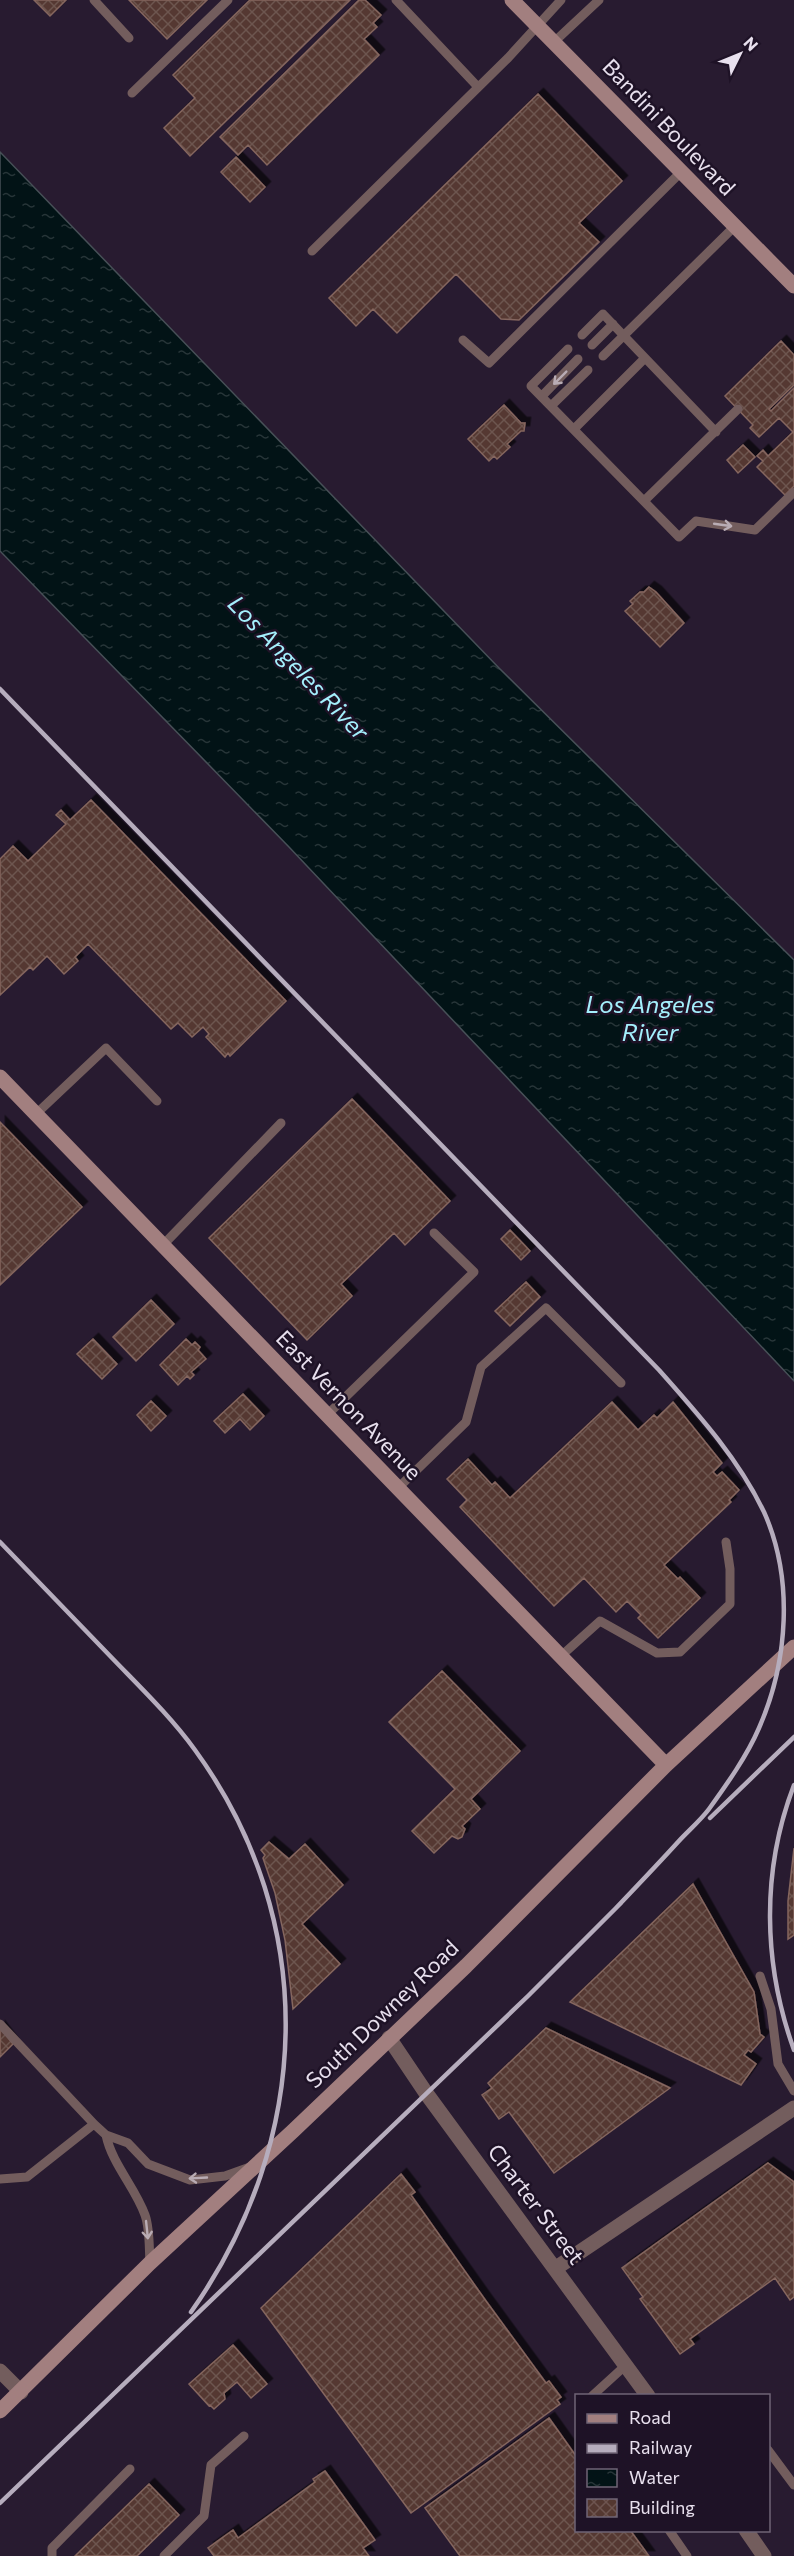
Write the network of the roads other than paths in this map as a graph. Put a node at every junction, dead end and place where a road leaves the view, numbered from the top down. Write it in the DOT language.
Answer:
graph roads {
  1 [pos="94,0"];
  2 [pos="228,0"];
  3 [pos="396,0"];
  4 [pos="512,0"];
  5 [pos="561,0"];
  6 [pos="599,0"];
  7 [pos="538,27"];
  8 [pos="129,38"];
  9 [pos="554,42"];
  10 [pos="478,87"];
  11 [pos="132,93"];
  12 [pos="681,172"];
  13 [pos="735,226"];
  14 [pos="312,251"];
  15 [pos="794,286"];
  16 [pos="613,324"];
  17 [pos="582,335"];
  18 [pos="624,335"];
  19 [pos="463,340"];
  20 [pos="592,345"];
  21 [pos="568,349"];
  22 [pos="603,356"];
  23 [pos="645,358"];
  24 [pos="578,359"];
  25 [pos="588,370"];
  26 [pos="542,396"];
  27 [pos="551,406"];
  28 [pos="738,410"];
  29 [pos="574,429"];
  30 [pos="716,432"];
  31 [pos="794,492"];
  32 [pos="644,501"];
  33 [pos="0,1077"];
  34 [pos="157,1101"];
  35 [pos="36,1114"];
  36 [pos="281,1122"];
  37 [pos="434,1233"];
  38 [pos="163,1245"];
  39 [pos="621,1383"];
  40 [pos="327,1415"];
  41 [pos="398,1488"];
  42 [pos="726,1542"];
  43 [pos="794,1647"];
  44 [pos="561,1656"];
  45 [pos="666,1765"];
  46 [pos="760,1976"];
  47 [pos="0,2024"];
  48 [pos="388,2038"];
  49 [pos="794,2091"];
  50 [pos="794,2108"];
  51 [pos="94,2124"];
  52 [pos="106,2135"];
  53 [pos="255,2165"];
  54 [pos="0,2180"];
  55 [pos="150,2263"];
  56 [pos="556,2268"];
  57 [pos="626,2365"];
  58 [pos="0,2371"];
  59 [pos="21,2392"];
  60 [pos="594,2394"];
  61 [pos="647,2394"];
  62 [pos="0,2411"];
  63 [pos="244,2436"];
  64 [pos="770,2453"];
  65 [pos="130,2469"];
  66 [pos="794,2486"];
  67 [pos="670,2532"];
  68 [pos="747,2532"];
  69 [pos="52,2556"];
  70 [pos="164,2556"];
  71 [pos="687,2556"];
  72 [pos="764,2556"];
  1 -- 8 [label="lane"];
  2 -- 11 [label="lane"];
  3 -- 10 [label="lane"];
  4 -- 7 [label="main road, Bandini Boulevard"];
  5 -- 7 [label="lane"];
  6 -- 9 [label="lane"];
  7 -- 9 [label="main road, Bandini Boulevard"];
  7 -- 10 [label="lane"];
  9 -- 12 [label="main road, Bandini Boulevard"];
  10 -- 14 [label="lane"];
  12 -- 13 [label="main road, Bandini Boulevard"];
  12 -- 19 [label="lane"];
  13 -- 15 [label="main road, Bandini Boulevard"];
  13 -- 18 [label="lane"];
  16 -- 17 [label="lane"];
  16 -- 18 [label="lane"];
  16 -- 20 [label="lane"];
  18 -- 22 [label="lane"];
  18 -- 23 [label="lane"];
  21 -- 26 [label="lane"];
  23 -- 29 [label="lane"];
  23 -- 30 [label="lane"];
  24 -- 26 [label="lane, one-way"];
  25 -- 27 [label="lane"];
  26 -- 27 [label="lane"];
  27 -- 29 [label="lane"];
  28 -- 30 [label="lane"];
  29 -- 32 [label="lane"];
  30 -- 32 [label="lane"];
  32 -- 31 [label="lane, one-way"];
  33 -- 35 [label="main road, East Vernon Avenue"];
  34 -- 35 [label="lane"];
  35 -- 38 [label="main road, East Vernon Avenue"];
  36 -- 38 [label="lane"];
  37 -- 40 [label="lane"];
  38 -- 40 [label="main road, East Vernon Avenue"];
  39 -- 41 [label="lane"];
  40 -- 41 [label="main road, East Vernon Avenue"];
  41 -- 44 [label="main road, East Vernon Avenue"];
  42 -- 44 [label="lane"];
  43 -- 45 [label="main road, South Downey Road"];
  44 -- 45 [label="main road, East Vernon Avenue"];
  45 -- 48 [label="main road, South Downey Road"];
  46 -- 49 [label="lane"];
  47 -- 51 [label="lane"];
  48 -- 53 [label="main road, South Downey Road"];
  48 -- 56 [label="street, Charter Street"];
  50 -- 56 [label="street"];
  51 -- 52 [label="lane"];
  51 -- 54 [label="lane"];
  53 -- 52 [label="lane, one-way"];
  52 -- 55 [label="lane, one-way"];
  53 -- 55 [label="main road, South Downey Road"];
  55 -- 59 [label="main road, South Downey Road"];
  56 -- 57 [label="street, Charter Street"];
  57 -- 60 [label="lane"];
  57 -- 61 [label="street, Charter Street"];
  58 -- 59 [label="street"];
  59 -- 62 [label="main road, South Downey Road"];
  63 -- 70 [label="lane"];
  64 -- 66 [label="lane"];
  65 -- 69 [label="lane"];
  67 -- 71 [label="lane"];
  68 -- 72 [label="street"];
}
